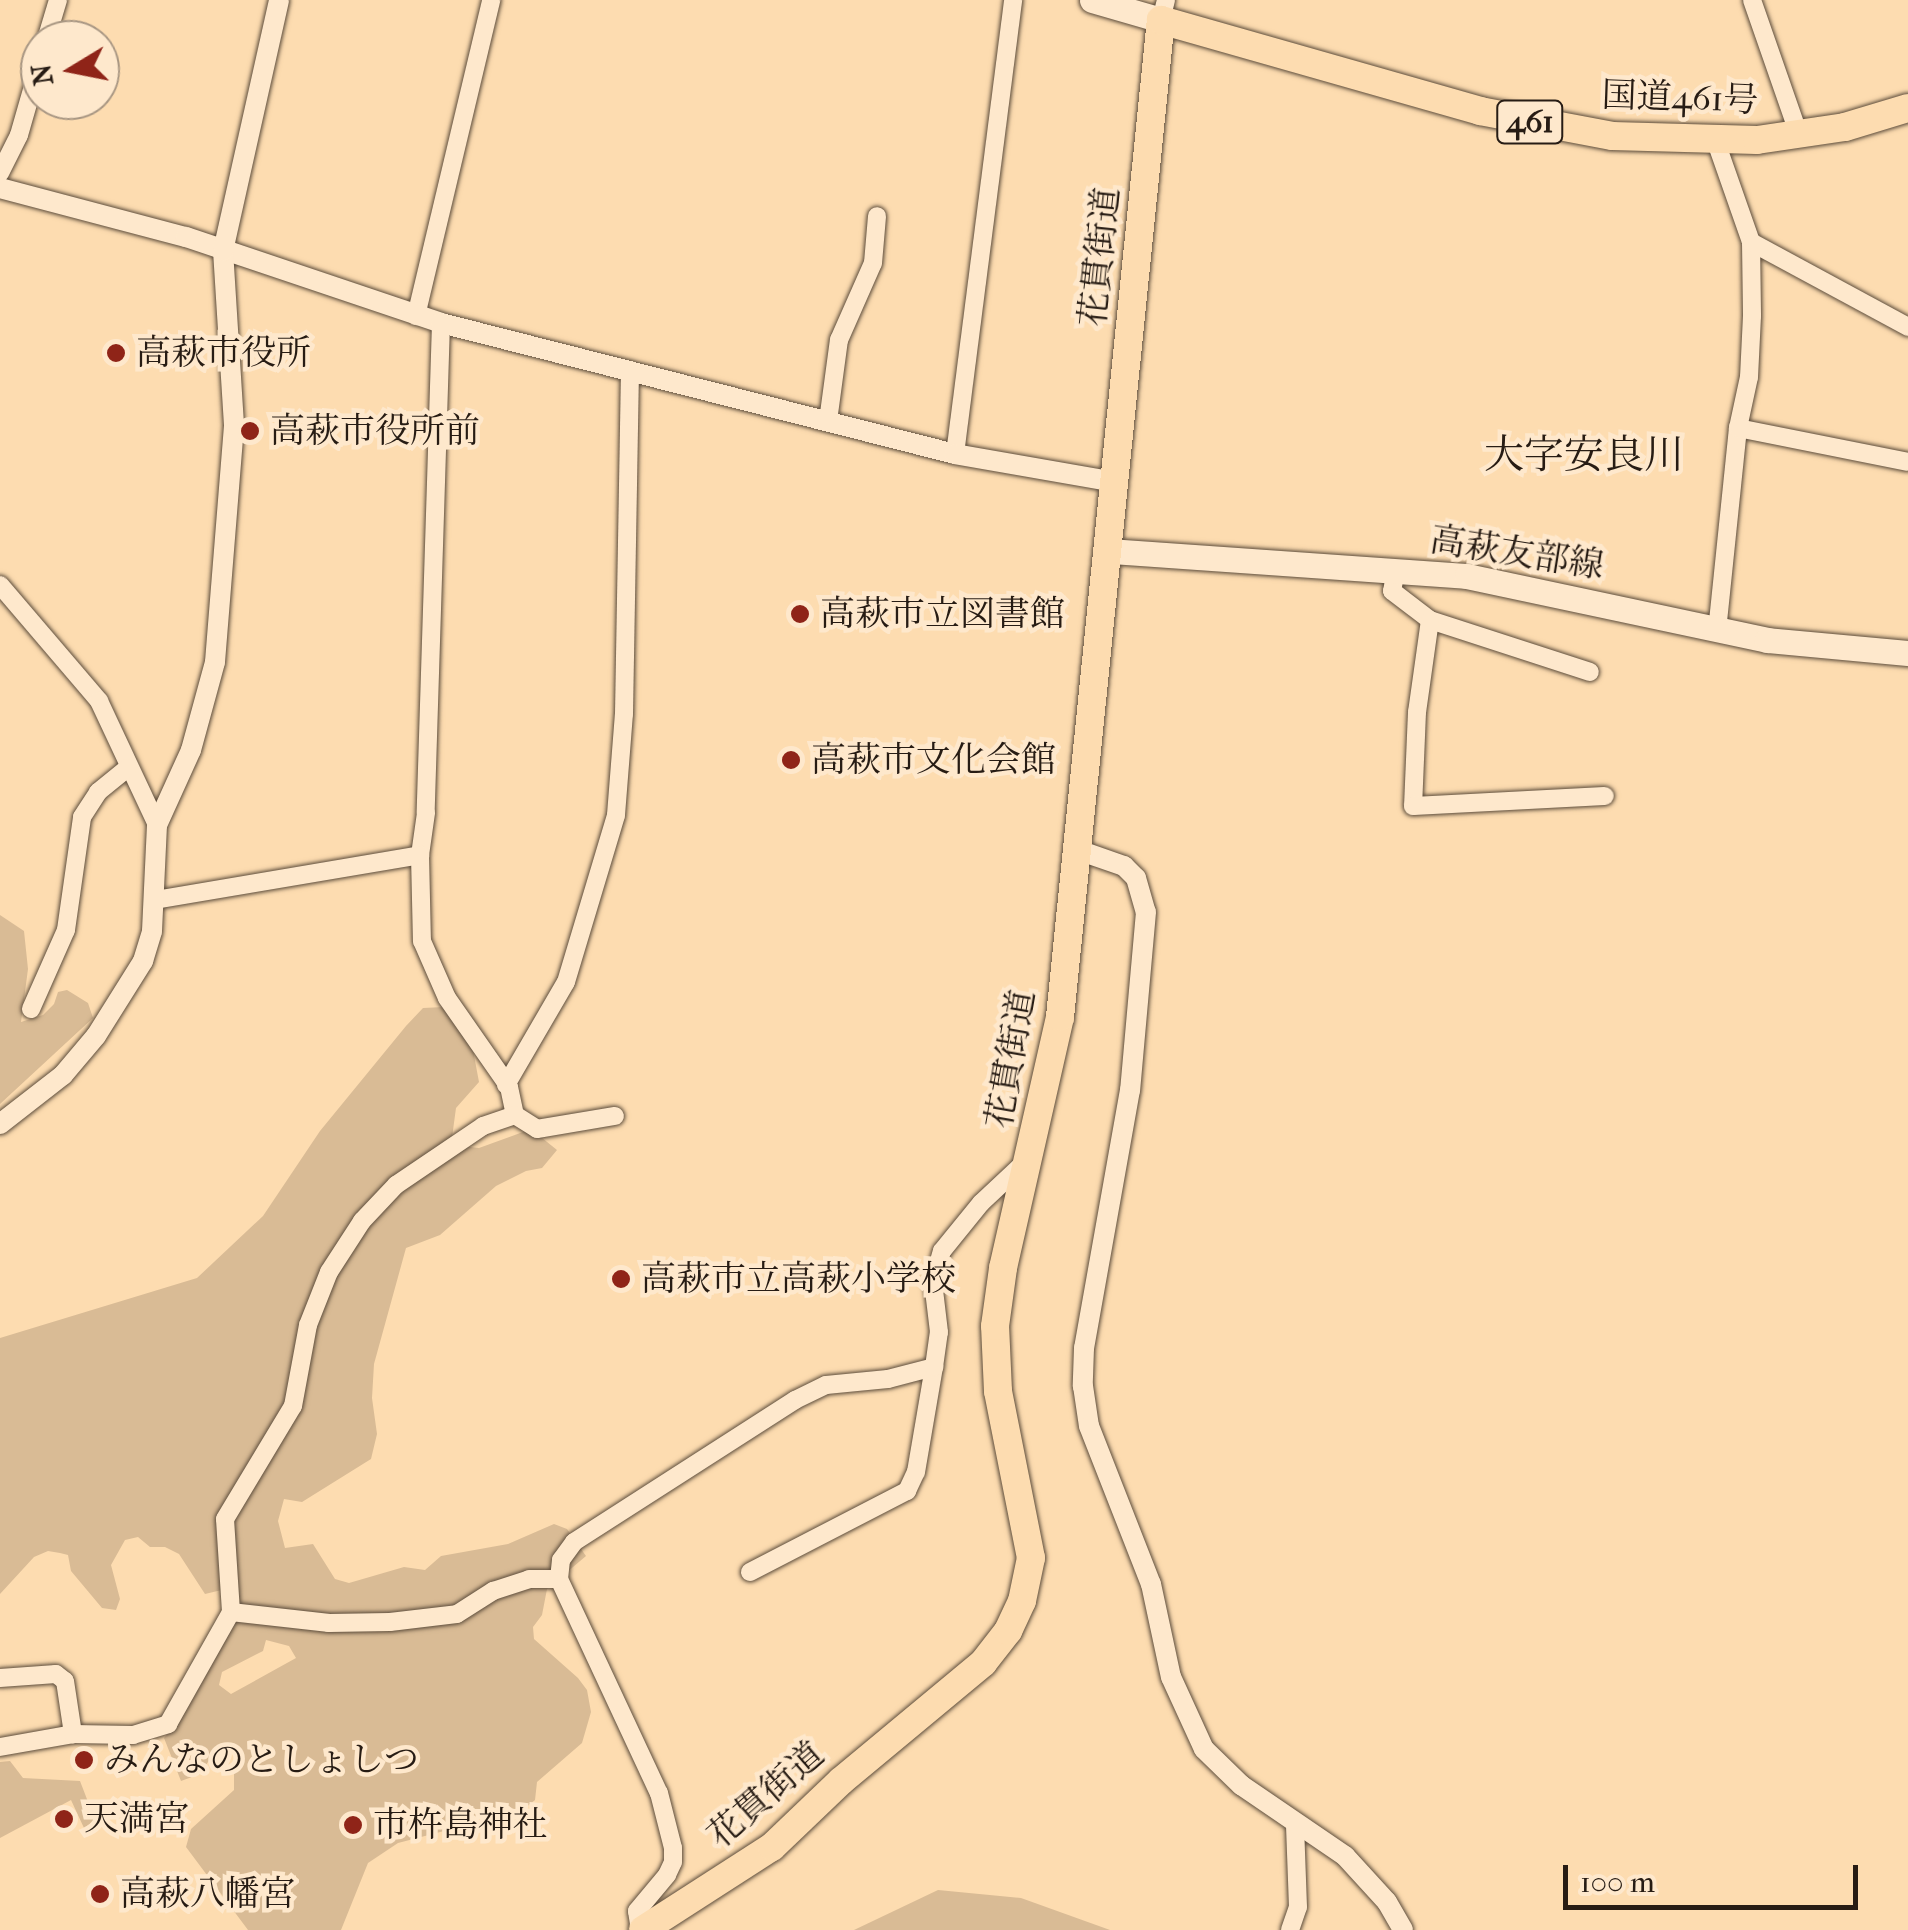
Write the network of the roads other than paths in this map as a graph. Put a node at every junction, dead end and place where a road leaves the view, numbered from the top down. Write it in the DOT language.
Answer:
graph roads {
  1 [pos="279,0"];
  2 [pos="490,0"];
  3 [pos="1013,0"];
  4 [pos="1092,0"];
  5 [pos="1752,0"];
  6 [pos="1163,10"];
  7 [pos="1908,108"];
  8 [pos="23,120"];
  9 [pos="1800,135"];
  10 [pos="1716,142"];
  11 [pos="2,160"];
  12 [pos="0,188"];
  13 [pos="878,216"];
  14 [pos="1750,242"];
  15 [pos="223,251"];
  16 [pos="416,316"];
  17 [pos="442,324"];
  18 [pos="1908,327"];
  19 [pos="630,370"];
  20 [pos="828,421"];
  21 [pos="1738,428"];
  22 [pos="956,454"];
  23 [pos="1908,462"];
  24 [pos="1115,482"];
  25 [pos="1110,550"];
  26 [pos="1396,569"];
  27 [pos="0,585"];
  28 [pos="1430,620"];
  29 [pos="1717,630"];
  30 [pos="1908,653"];
  31 [pos="1590,672"];
  32 [pos="128,768"];
  33 [pos="1605,796"];
  34 [pos="156,824"];
  35 [pos="1078,850"];
  36 [pos="420,855"];
  37 [pos="155,900"];
  38 [pos="31,1009"];
  39 [pos="506,1085"];
  40 [pos="515,1115"];
  41 [pos="614,1116"];
  42 [pos="0,1124"];
  43 [pos="1031,1156"];
  44 [pos="934,1367"];
  45 [pos="750,1572"];
  46 [pos="559,1579"];
  47 [pos="231,1612"];
  48 [pos="0,1678"];
  49 [pos="73,1734"];
  50 [pos="0,1747"];
  51 [pos="1295,1824"];
  52 [pos="642,1930"];
  53 [pos="1290,1930"];
  54 [pos="1403,1930"];
  1 -- 15 [label="street"];
  2 -- 16 [label="street"];
  3 -- 22 [label="street"];
  4 -- 6 [label="main road"];
  5 -- 9 [label="street"];
  6 -- 10 [label="highway, 国道461号 / 461"];
  6 -- 24 [label="highway, 花貫街道"];
  7 -- 9 [label="highway, 国道461号 / 461"];
  8 -- 11 [label="street"];
  9 -- 10 [label="highway, 国道461号 / 461"];
  10 -- 14 [label="street"];
  12 -- 15 [label="street"];
  13 -- 20 [label="street"];
  14 -- 18 [label="street"];
  14 -- 21 [label="street"];
  15 -- 16 [label="street"];
  15 -- 34 [label="street"];
  16 -- 17 [label="street"];
  17 -- 19 [label="street"];
  17 -- 36 [label="street"];
  19 -- 20 [label="street"];
  19 -- 39 [label="street"];
  20 -- 22 [label="street"];
  21 -- 23 [label="street"];
  21 -- 29 [label="street"];
  22 -- 24 [label="street"];
  24 -- 25 [label="highway, 花貫街道"];
  25 -- 26 [label="main road, 高萩友部線"];
  25 -- 35 [label="highway, 花貫街道"];
  26 -- 28 [label="street"];
  26 -- 29 [label="main road, 高萩友部線"];
  27 -- 32 [label="street"];
  28 -- 31 [label="street"];
  28 -- 33 [label="street"];
  29 -- 30 [label="main road, 高萩友部線"];
  32 -- 34 [label="street"];
  32 -- 38 [label="street"];
  34 -- 37 [label="street"];
  35 -- 43 [label="highway, 花貫街道"];
  35 -- 51 [label="street"];
  36 -- 37 [label="street"];
  36 -- 39 [label="street"];
  37 -- 42 [label="street"];
  39 -- 40 [label="street"];
  40 -- 41 [label="street"];
  40 -- 47 [label="street"];
  43 -- 44 [label="street"];
  43 -- 52 [label="highway, 花貫街道"];
  44 -- 45 [label="street"];
  44 -- 46 [label="street"];
  46 -- 47 [label="street"];
  46 -- 52 [label="street"];
  47 -- 49 [label="street"];
  48 -- 49 [label="street"];
  49 -- 50 [label="street"];
  51 -- 53 [label="street"];
  51 -- 54 [label="street"];
}
